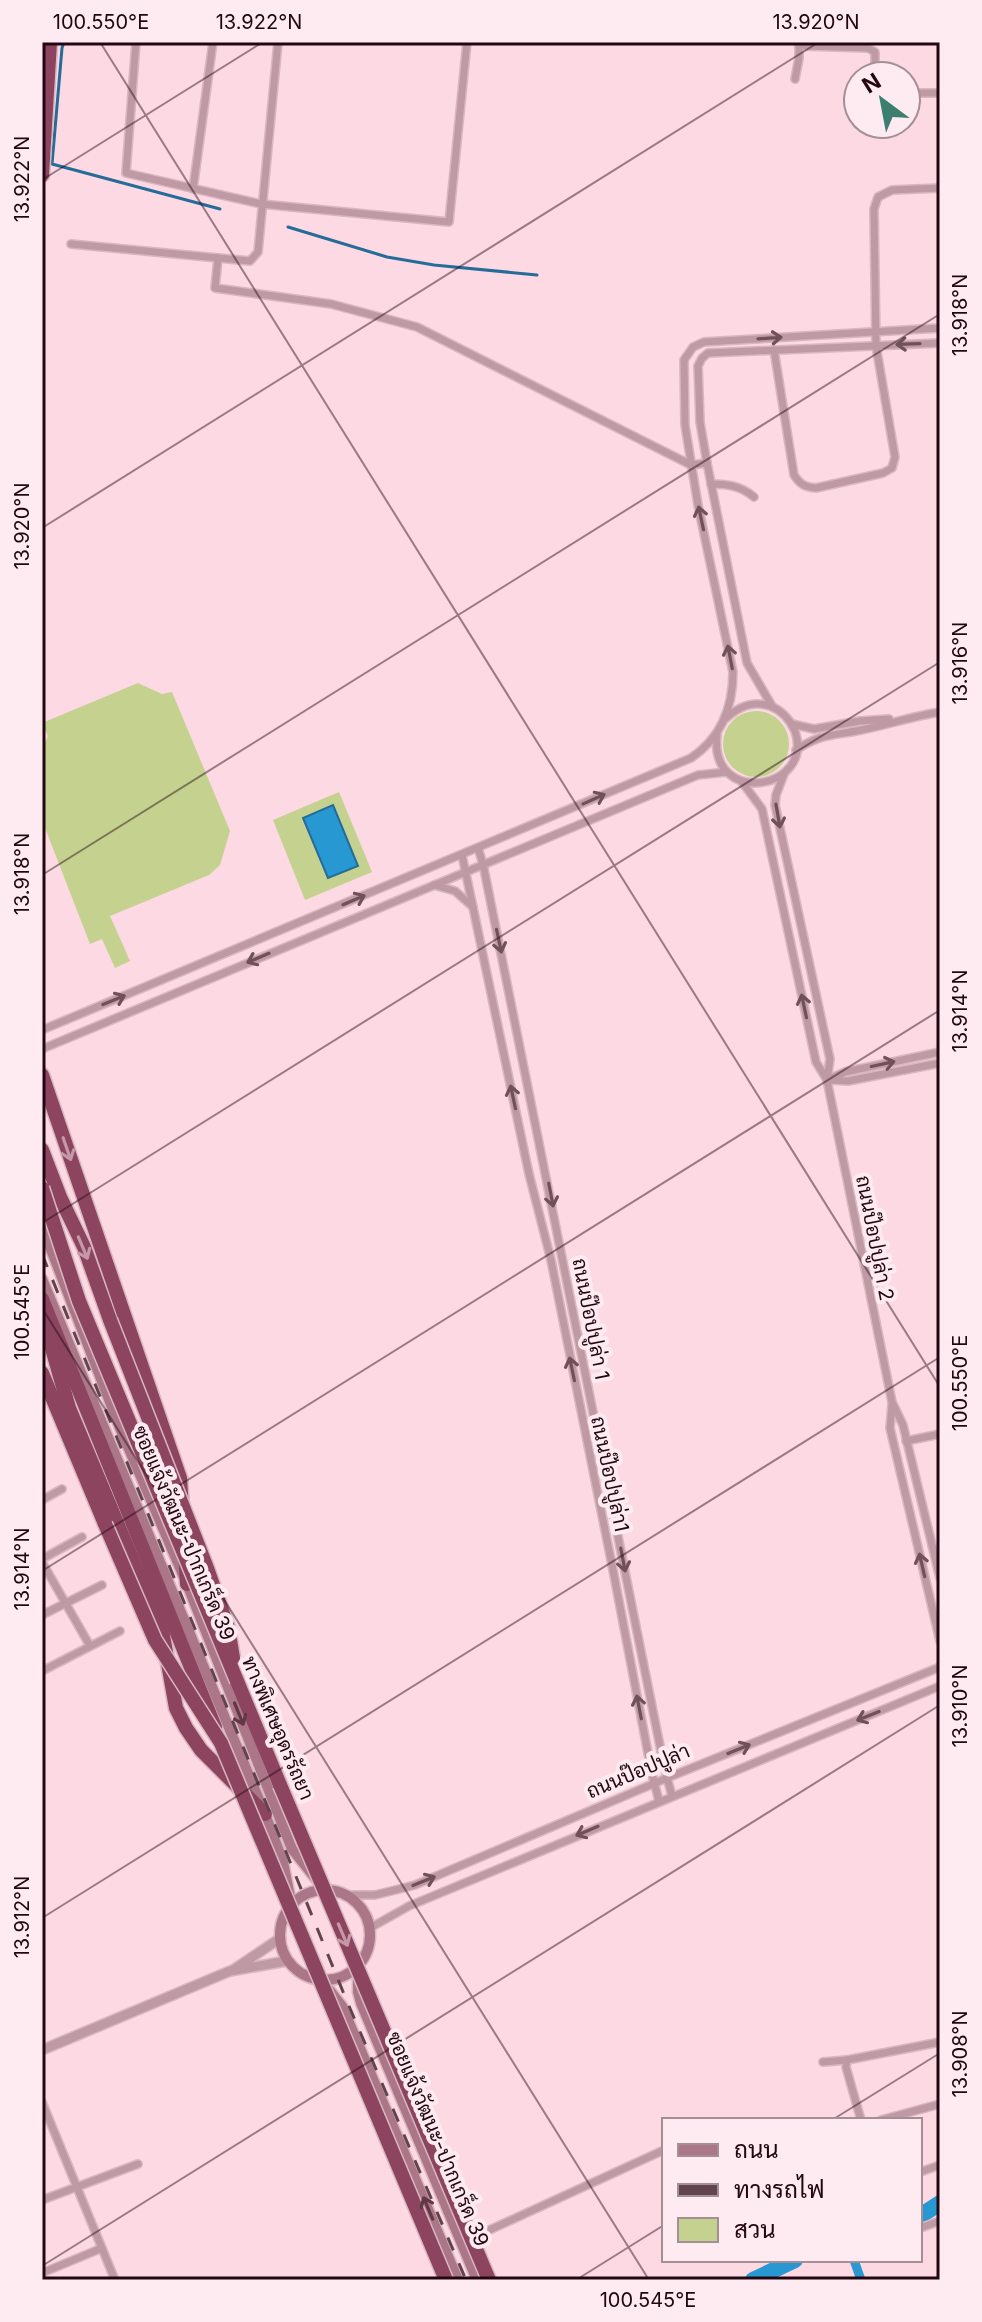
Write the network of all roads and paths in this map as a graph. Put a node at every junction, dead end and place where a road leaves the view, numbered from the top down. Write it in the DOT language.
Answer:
graph roads {
  1 [pos="50,42"];
  2 [pos="136,42"];
  3 [pos="213,42"];
  4 [pos="278,42"];
  5 [pos="467,42"];
  6 [pos="875,42"];
  7 [pos="798,43"];
  8 [pos="875,52"];
  9 [pos="875,60"];
  10 [pos="795,79"];
  11 [pos="42,175"];
  12 [pos="940,188"];
  13 [pos="193,189"];
  14 [pos="261,204"];
  15 [pos="71,244"];
  16 [pos="218,258"];
  17 [pos="940,328"];
  18 [pos="875,331"];
  19 [pos="940,343"];
  20 [pos="876,346"];
  21 [pos="693,347"];
  22 [pos="774,350"];
  23 [pos="702,358"];
  24 [pos="707,463"];
  25 [pos="691,465"];
  26 [pos="711,484"];
  27 [pos="754,497"];
  28 [pos="732,591"];
  29 [pos="718,594"];
  30 [pos="772,706"];
  31 [pos="940,712"];
  32 [pos="907,718"];
  33 [pos="724,719"];
  34 [pos="792,724"];
  35 [pos="718,732"];
  36 [pos="796,750"];
  37 [pos="727,772"];
  38 [pos="784,774"];
  39 [pos="742,782"];
  40 [pos="478,848"];
  41 [pos="462,855"];
  42 [pos="483,864"];
  43 [pos="467,871"];
  44 [pos="434,885"];
  45 [pos="474,908"];
  46 [pos="42,1030"];
  47 [pos="42,1049"];
  48 [pos="940,1052"];
  49 [pos="940,1063"];
  50 [pos="42,1075"];
  51 [pos="827,1080"];
  52 [pos="42,1150"];
  53 [pos="42,1172"];
  54 [pos="42,1188"];
  55 [pos="60,1197"];
  56 [pos="42,1226"];
  57 [pos="42,1279"];
  58 [pos="42,1299"];
  59 [pos="42,1313"];
  60 [pos="42,1373"];
  61 [pos="892,1402"];
  62 [pos="940,1434"];
  63 [pos="906,1441"];
  64 [pos="62,1489"];
  65 [pos="42,1500"];
  66 [pos="929,1534"];
  67 [pos="82,1537"];
  68 [pos="916,1537"];
  69 [pos="42,1560"];
  70 [pos="940,1578"];
  71 [pos="187,1584"];
  72 [pos="102,1585"];
  73 [pos="66,1603"];
  74 [pos="42,1615"];
  75 [pos="120,1631"];
  76 [pos="940,1641"];
  77 [pos="90,1646"];
  78 [pos="940,1667"];
  79 [pos="42,1671"];
  80 [pos="237,1681"];
  81 [pos="940,1686"];
  82 [pos="221,1743"];
  83 [pos="667,1778"];
  84 [pos="654,1783"];
  85 [pos="672,1796"];
  86 [pos="659,1801"];
  87 [pos="265,1814"];
  88 [pos="325,1889"];
  89 [pos="348,1895"];
  90 [pos="291,1904"];
  91 [pos="370,1928"];
  92 [pos="279,1939"];
  93 [pos="287,1961"];
  94 [pos="359,1965"];
  95 [pos="230,1971"];
  96 [pos="321,1980"];
  97 [pos="940,2042"];
  98 [pos="42,2050"];
  99 [pos="847,2060"];
  100 [pos="823,2062"];
  101 [pos="42,2102"];
  102 [pos="940,2104"];
  103 [pos="860,2118"];
  104 [pos="888,2118"];
  105 [pos="51,2126"];
  106 [pos="42,2130"];
  107 [pos="662,2151"];
  108 [pos="138,2164"];
  109 [pos="76,2185"];
  110 [pos="42,2200"];
  111 [pos="470,2239"];
  112 [pos="102,2248"];
  113 [pos="42,2273"];
  114 [pos="115,2280"];
  115 [pos="446,2280"];
  116 [pos="458,2280"];
  117 [pos="477,2280"];
  118 [pos="489,2280"];
  1 -- 11 [label="highway"];
  2 -- 13 [label="street"];
  3 -- 13 [label="street"];
  4 -- 14 [label="street"];
  5 -- 14 [label="street"];
  6 -- 8 [label="street"];
  7 -- 8 [label="street"];
  7 -- 10 [label="street"];
  8 -- 9 [label="street"];
  12 -- 18 [label="street"];
  13 -- 14 [label="street"];
  14 -- 16 [label="street"];
  15 -- 16 [label="street"];
  16 -- 25 [label="street"];
  17 -- 18 [label="street"];
  18 -- 20 [label="street"];
  21 -- 18 [label="street, one-way"];
  19 -- 20 [label="street, one-way"];
  20 -- 22 [label="street"];
  20 -- 22 [label="street"];
  21 -- 23 [label="street"];
  21 -- 25 [label="street"];
  22 -- 23 [label="street"];
  23 -- 24 [label="street"];
  24 -- 25 [label="street"];
  24 -- 26 [label="street"];
  29 -- 25 [label="street, one-way"];
  26 -- 27 [label="street"];
  26 -- 28 [label="street"];
  28 -- 29 [label="street"];
  28 -- 30 [label="street"];
  33 -- 29 [label="street, one-way"];
  30 -- 33 [label="street"];
  30 -- 34 [label="street"];
  31 -- 32 [label="street"];
  32 -- 34 [label="street"];
  32 -- 36 [label="street"];
  33 -- 35 [label="street"];
  34 -- 36 [label="street"];
  35 -- 37 [label="street"];
  40 -- 35 [label="street, one-way"];
  36 -- 38 [label="street"];
  37 -- 39 [label="street"];
  37 -- 42 [label="street"];
  38 -- 39 [label="street"];
  38 -- 51 [label="street, ถนนป๊อปปูล่า 2, one-way"];
  51 -- 39 [label="street, ถนนป๊อปปูล่า 2, one-way"];
  40 -- 41 [label="street"];
  40 -- 42 [label="street, ถนนป๊อปปูล่า 1"];
  41 -- 43 [label="street, ถนนป๊อปปูล่า1"];
  46 -- 41 [label="street, one-way"];
  42 -- 43 [label="street"];
  42 -- 83 [label="street, ถนนป๊อปปูล่า 1, one-way"];
  43 -- 44 [label="street"];
  43 -- 45 [label="street, ถนนป๊อปปูล่า1"];
  44 -- 45 [label="street"];
  44 -- 47 [label="street, one-way"];
  84 -- 45 [label="street, ถนนป๊อปปูล่า1, one-way"];
  51 -- 48 [label="street, one-way"];
  49 -- 51 [label="street"];
  50 -- 71 [label="highway, one-way"];
  51 -- 61 [label="street, ถนนป๊อปปูล่า 2"];
  52 -- 55 [label="highway"];
  53 -- 55 [label="highway"];
  54 -- 80 [label="highway, ทางพิเศษอุดรรัถยา, bridge"];
  55 -- 80 [label="highway, one-way, bridge"];
  56 -- 71 [label="main road, ซอยแจ้งวัฒนะ-ปากเกร็ด 39"];
  57 -- 87 [label="main road, ซอยแจ้งวัฒนะ-ปากเกร็ด 39"];
  58 -- 82 [label="highway, bridge"];
  59 -- 87 [label="highway"];
  60 -- 82 [label="highway, bridge"];
  61 -- 63 [label="street, ถนนป๊อปปูล่า 2"];
  61 -- 68 [label="street, ถนนป๊อปปูล่า 2"];
  62 -- 63 [label="street"];
  63 -- 66 [label="street, ถนนป๊อปปูล่า 2"];
  64 -- 65 [label="street"];
  66 -- 68 [label="street"];
  66 -- 70 [label="street, ถนนป๊อปปูล่า 2"];
  67 -- 69 [label="street"];
  76 -- 68 [label="street, ถนนป๊อปปูล่า 2, one-way"];
  69 -- 73 [label="street"];
  71 -- 88 [label="main road, ซอยแจ้งวัฒนะ-ปากเกร็ด 39, one-way"];
  72 -- 73 [label="street"];
  73 -- 74 [label="street"];
  73 -- 77 [label="street"];
  75 -- 77 [label="street"];
  77 -- 79 [label="street"];
  83 -- 78 [label="street, ถนนป๊อปปูล่า, one-way"];
  80 -- 111 [label="highway, ทางพิเศษอุดรรัถยา, one-way, bridge"];
  81 -- 85 [label="street, ถนนป๊อปปูล่า, one-way"];
  82 -- 115 [label="highway, bridge"];
  83 -- 84 [label="street, ถนนป๊อปปูล่า"];
  83 -- 85 [label="street, ถนนป๊อปปูล่า 1"];
  84 -- 86 [label="street, ถนนป๊อปปูล่า1"];
  89 -- 84 [label="street, ถนนป๊อปปูล่า, one-way"];
  85 -- 86 [label="street, ถนนป๊อปปูล่า"];
  86 -- 91 [label="street, ถนนป๊อปปูล่า, one-way"];
  87 -- 90 [label="main road, ซอยแจ้งวัฒนะ-ปากเกร็ด 39"];
  88 -- 89 [label="main road"];
  88 -- 90 [label="main road"];
  89 -- 91 [label="main road"];
  90 -- 92 [label="main road, ซอยแจ้งวัฒนะ-ปากเกร็ด 39"];
  91 -- 94 [label="main road, ซอยแจ้งวัฒนะ-ปากเกร็ด 39"];
  92 -- 93 [label="main road"];
  92 -- 95 [label="street"];
  93 -- 95 [label="street"];
  93 -- 96 [label="main road, ซอยแจ้งวัฒนะ-ปากเกร็ด 39"];
  94 -- 96 [label="main road"];
  94 -- 117 [label="main road, ซอยแจ้งวัฒนะ-ปากเกร็ด 39"];
  95 -- 98 [label="street"];
  116 -- 96 [label="main road, ซอยแจ้งวัฒนะ-ปากเกร็ด 39, one-way"];
  97 -- 99 [label="street"];
  99 -- 100 [label="street"];
  99 -- 103 [label="street"];
  101 -- 105 [label="street"];
  102 -- 104 [label="street"];
  105 -- 106 [label="street"];
  105 -- 109 [label="street"];
  107 -- 111 [label="street"];
  108 -- 109 [label="street"];
  109 -- 110 [label="street"];
  109 -- 112 [label="street"];
  111 -- 118 [label="highway, ทางพิเศษอุดรรัถยา, bridge"];
  112 -- 113 [label="street"];
  112 -- 114 [label="street"];
}
